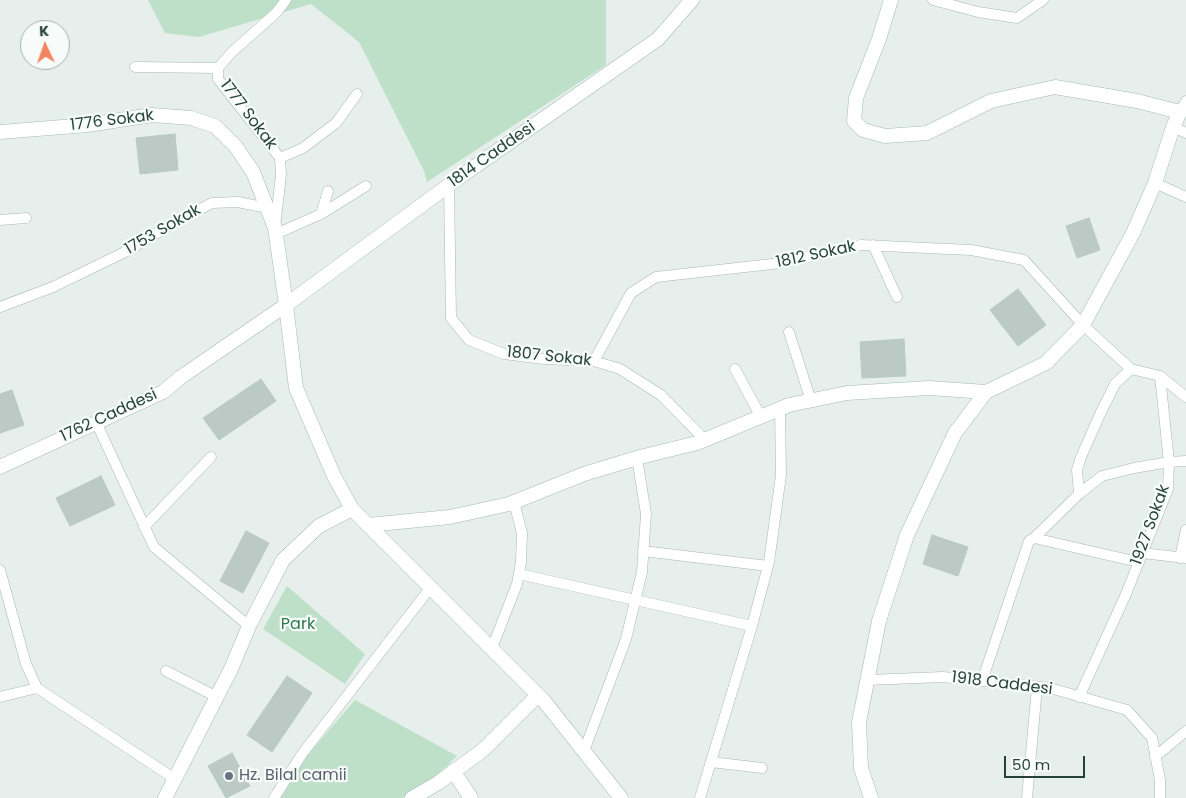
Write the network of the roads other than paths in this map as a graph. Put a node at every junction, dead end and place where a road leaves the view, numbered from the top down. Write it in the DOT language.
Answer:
graph roads {
  1 [pos="286,0"];
  2 [pos="692,0"];
  3 [pos="891,0"];
  4 [pos="933,0"];
  5 [pos="1043,0"];
  6 [pos="135,67"];
  7 [pos="218,68"];
  8 [pos="357,94"];
  9 [pos="1183,106"];
  10 [pos="1173,127"];
  11 [pos="0,132"];
  12 [pos="1186,133"];
  13 [pos="280,158"];
  14 [pos="1155,184"];
  15 [pos="449,185"];
  16 [pos="366,186"];
  17 [pos="328,191"];
  18 [pos="1186,197"];
  19 [pos="267,208"];
  20 [pos="321,214"];
  21 [pos="26,218"];
  22 [pos="0,220"];
  23 [pos="276,231"];
  24 [pos="873,245"];
  25 [pos="897,296"];
  26 [pos="286,305"];
  27 [pos="0,307"];
  28 [pos="1083,325"];
  29 [pos="789,332"];
  30 [pos="594,361"];
  31 [pos="736,368"];
  32 [pos="1131,369"];
  33 [pos="1160,376"];
  34 [pos="986,392"];
  35 [pos="1185,394"];
  36 [pos="811,401"];
  37 [pos="780,409"];
  38 [pos="761,417"];
  39 [pos="96,422"];
  40 [pos="705,440"];
  41 [pos="211,456"];
  42 [pos="637,458"];
  43 [pos="1186,461"];
  44 [pos="1169,462"];
  45 [pos="0,467"];
  46 [pos="1079,494"];
  47 [pos="514,502"];
  48 [pos="352,509"];
  49 [pos="368,525"];
  50 [pos="144,527"];
  51 [pos="1186,530"];
  52 [pos="1034,538"];
  53 [pos="644,551"];
  54 [pos="1140,558"];
  55 [pos="1183,558"];
  56 [pos="768,566"];
  57 [pos="0,570"];
  58 [pos="519,574"];
  59 [pos="431,588"];
  60 [pos="636,600"];
  61 [pos="249,626"];
  62 [pos="752,626"];
  63 [pos="492,648"];
  64 [pos="166,671"];
  65 [pos="867,680"];
  66 [pos="982,681"];
  67 [pos="1037,687"];
  68 [pos="37,688"];
  69 [pos="538,695"];
  70 [pos="0,696"];
  71 [pos="217,697"];
  72 [pos="1079,697"];
  73 [pos="1186,731"];
  74 [pos="584,751"];
  75 [pos="1155,757"];
  76 [pos="711,762"];
  77 [pos="762,768"];
  78 [pos="453,771"];
  79 [pos="175,779"];
  80 [pos="165,798"];
  81 [pos="274,798"];
  82 [pos="412,798"];
  83 [pos="471,798"];
  84 [pos="621,798"];
  85 [pos="700,798"];
  86 [pos="871,798"];
  87 [pos="1027,798"];
  88 [pos="1160,798"];
  1 -- 7 [label="street, 1777 Sokak"];
  2 -- 15 [label="street, 1814 Caddesi"];
  3 -- 9 [label="street"];
  4 -- 5 [label="street"];
  6 -- 7 [label="street"];
  7 -- 13 [label="street, 1777 Sokak"];
  8 -- 13 [label="street"];
  9 -- 10 [label="street"];
  10 -- 12 [label="street"];
  10 -- 14 [label="street"];
  11 -- 19 [label="street, 1776 Sokak"];
  13 -- 23 [label="street, 1777 Sokak"];
  14 -- 18 [label="street"];
  14 -- 28 [label="street"];
  15 -- 26 [label="street, 1814 Caddesi"];
  15 -- 30 [label="street, 1807 Sokak"];
  16 -- 20 [label="street"];
  17 -- 20 [label="street"];
  19 -- 23 [label="street"];
  19 -- 27 [label="street, 1753 Sokak"];
  20 -- 23 [label="street"];
  21 -- 22 [label="street"];
  23 -- 26 [label="street"];
  24 -- 25 [label="street"];
  24 -- 28 [label="street, 1812 Sokak"];
  24 -- 30 [label="street, 1812 Sokak"];
  26 -- 39 [label="street, 1762 Caddesi"];
  26 -- 48 [label="street"];
  28 -- 32 [label="street"];
  28 -- 34 [label="street"];
  29 -- 36 [label="street"];
  30 -- 40 [label="street, 1807 Sokak"];
  31 -- 38 [label="street"];
  32 -- 33 [label="street"];
  32 -- 46 [label="street"];
  33 -- 35 [label="street"];
  33 -- 44 [label="street, 1927 Sokak"];
  34 -- 36 [label="street"];
  34 -- 65 [label="street"];
  36 -- 37 [label="street"];
  37 -- 38 [label="street"];
  37 -- 56 [label="street"];
  38 -- 40 [label="street"];
  39 -- 45 [label="street, 1762 Caddesi"];
  39 -- 50 [label="street"];
  40 -- 42 [label="street"];
  41 -- 50 [label="street"];
  42 -- 47 [label="street"];
  42 -- 53 [label="street"];
  43 -- 44 [label="street"];
  44 -- 46 [label="street"];
  44 -- 54 [label="street, 1927 Sokak"];
  46 -- 52 [label="street"];
  47 -- 49 [label="street"];
  47 -- 58 [label="street"];
  48 -- 49 [label="street"];
  48 -- 61 [label="street"];
  49 -- 59 [label="street"];
  50 -- 61 [label="street"];
  51 -- 55 [label="street"];
  52 -- 54 [label="street"];
  52 -- 66 [label="street"];
  53 -- 56 [label="street"];
  53 -- 60 [label="street"];
  54 -- 55 [label="street"];
  54 -- 72 [label="street, 1927 Sokak"];
  56 -- 62 [label="street"];
  57 -- 68 [label="street"];
  58 -- 60 [label="street"];
  58 -- 63 [label="street"];
  59 -- 63 [label="street"];
  59 -- 81 [label="street"];
  60 -- 62 [label="street"];
  60 -- 74 [label="street"];
  61 -- 71 [label="street"];
  62 -- 76 [label="street"];
  63 -- 69 [label="street"];
  64 -- 71 [label="street"];
  65 -- 66 [label="street, 1918 Caddesi"];
  65 -- 86 [label="street"];
  66 -- 67 [label="street, 1918 Caddesi"];
  67 -- 72 [label="street, 1918 Caddesi"];
  67 -- 87 [label="street"];
  68 -- 70 [label="street"];
  68 -- 79 [label="street"];
  69 -- 74 [label="street"];
  69 -- 78 [label="street"];
  71 -- 79 [label="street"];
  72 -- 75 [label="street, 1918 Caddesi"];
  73 -- 75 [label="street"];
  74 -- 84 [label="street"];
  75 -- 88 [label="street, 1918 Caddesi"];
  76 -- 77 [label="street"];
  76 -- 85 [label="street"];
  78 -- 82 [label="street"];
  78 -- 83 [label="street"];
  79 -- 80 [label="street"];
}
